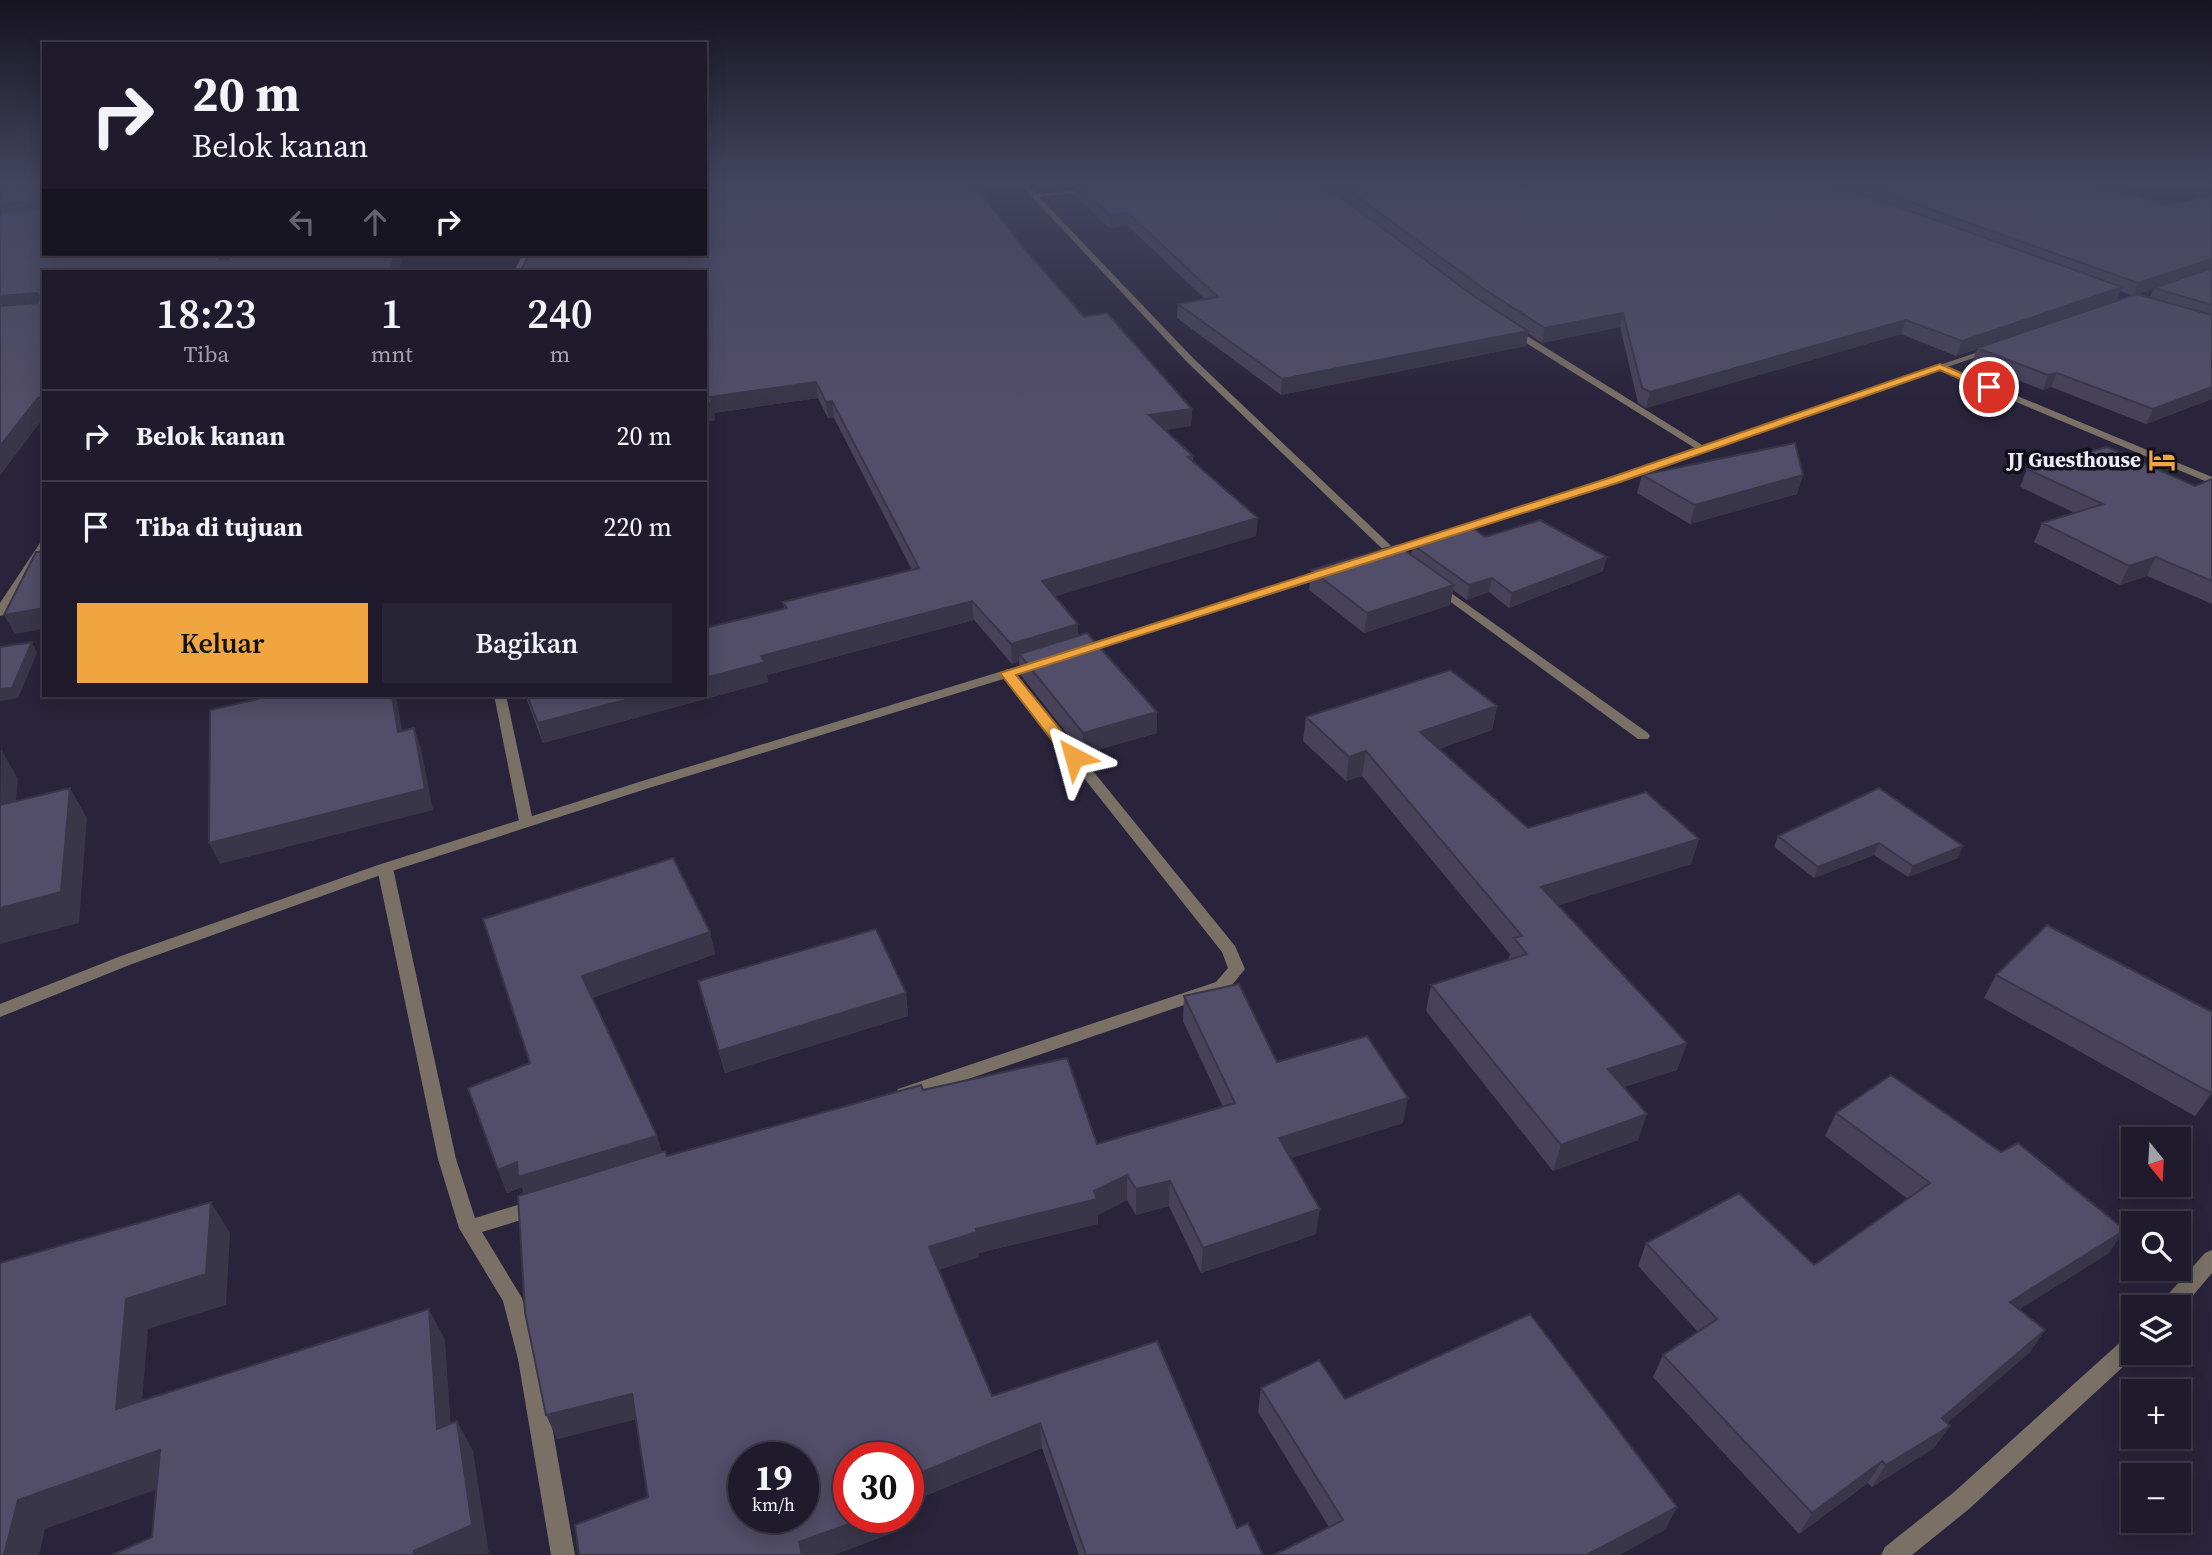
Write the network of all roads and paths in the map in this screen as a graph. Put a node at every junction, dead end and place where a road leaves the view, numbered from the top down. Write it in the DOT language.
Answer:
graph roads {
  1 [pos="1090,256"];
  2 [pos="1499,322"];
  3 [pos="2006,345"];
  4 [pos="1940,367"];
  5 [pos="1702,448"];
  6 [pos="2212,481"];
  7 [pos="42,548"];
  8 [pos="1390,553"];
  9 [pos="1377,558"];
  10 [pos="1338,570"];
  11 [pos="0,612"];
  12 [pos="1073,653"];
  13 [pos="1047,661"];
  14 [pos="1007,673"];
  15 [pos="500,697"];
  16 [pos="1643,736"];
  17 [pos="526,821"];
  18 [pos="385,868"];
  19 [pos="0,1011"];
  20 [pos="892,1098"];
  21 [pos="556,1202"];
  22 [pos="469,1228"];
  23 [pos="2212,1259"];
  24 [pos="2180,1295"];
  25 [pos="2121,1356"];
  26 [pos="563,1555"];
  27 [pos="1893,1555"];
  1 -- 8 [label="street"];
  2 -- 5 [label="street"];
  3 -- 4 [label="street"];
  4 -- 5 [label="street"];
  4 -- 6 [label="street"];
  5 -- 8 [label="street"];
  7 -- 11 [label="street"];
  8 -- 9 [label="street"];
  8 -- 16 [label="street"];
  10 -- 12 [label="street"];
  13 -- 14 [label="street"];
  14 -- 17 [label="street"];
  14 -- 20 [label="street"];
  15 -- 17 [label="street"];
  17 -- 18 [label="street"];
  18 -- 19 [label="street"];
  18 -- 22 [label="street"];
  21 -- 22 [label="street"];
  22 -- 26 [label="street"];
  23 -- 24 [label="street"];
  25 -- 27 [label="street"];
}
